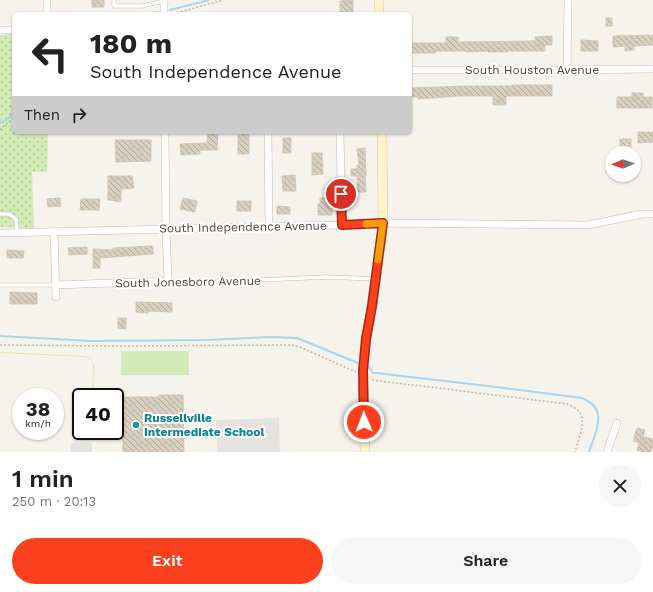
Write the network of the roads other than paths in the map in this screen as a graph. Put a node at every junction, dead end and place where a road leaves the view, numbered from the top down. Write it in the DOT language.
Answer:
graph roads {
  1 [pos="47,0"];
  2 [pos="114,0"];
  3 [pos="379,0"];
  4 [pos="568,0"];
  5 [pos="164,1"];
  6 [pos="47,12"];
  7 [pos="164,12"];
  8 [pos="379,12"];
  9 [pos="0,30"];
  10 [pos="12,30"];
  11 [pos="653,69"];
  12 [pos="412,70"];
  13 [pos="567,70"];
  14 [pos="165,134"];
  15 [pos="268,134"];
  16 [pos="340,134"];
  17 [pos="382,134"];
  18 [pos="0,214"];
  19 [pos="653,214"];
  20 [pos="383,223"];
  21 [pos="342,225"];
  22 [pos="269,226"];
  23 [pos="166,229"];
  24 [pos="17,232"];
  25 [pos="54,232"];
  26 [pos="0,233"];
  27 [pos="376,279"];
  28 [pos="168,281"];
  29 [pos="0,284"];
  30 [pos="56,285"];
  31 [pos="56,297"];
  32 [pos="617,423"];
  33 [pos="365,452"];
  34 [pos="607,452"];
  1 -- 6 [label="street"];
  2 -- 5 [label="lane"];
  3 -- 8 [label="street"];
  4 -- 13 [label="street"];
  5 -- 7 [label="street"];
  9 -- 10 [label="street"];
  11 -- 13 [label="street, South Houston Avenue"];
  12 -- 13 [label="street, South Houston Avenue"];
  14 -- 23 [label="street"];
  15 -- 22 [label="street"];
  16 -- 21 [label="street"];
  17 -- 20 [label="street"];
  18 -- 24 [label="lane"];
  19 -- 20 [label="street, South Independence Avenue"];
  20 -- 21 [label="street, South Independence Avenue"];
  20 -- 27 [label="street"];
  21 -- 22 [label="street, South Independence Avenue"];
  22 -- 23 [label="street, South Independence Avenue"];
  23 -- 25 [label="street, South Independence Avenue"];
  23 -- 28 [label="street"];
  24 -- 25 [label="street, South Independence Avenue"];
  24 -- 26 [label="street, South Independence Avenue"];
  25 -- 30 [label="street"];
  27 -- 28 [label="lane, South Jonesboro Avenue"];
  27 -- 33 [label="street"];
  28 -- 30 [label="street, South Jonesboro Avenue"];
  29 -- 30 [label="lane, South Jonesboro Avenue"];
  30 -- 31 [label="street"];
  32 -- 34 [label="street"];
}
